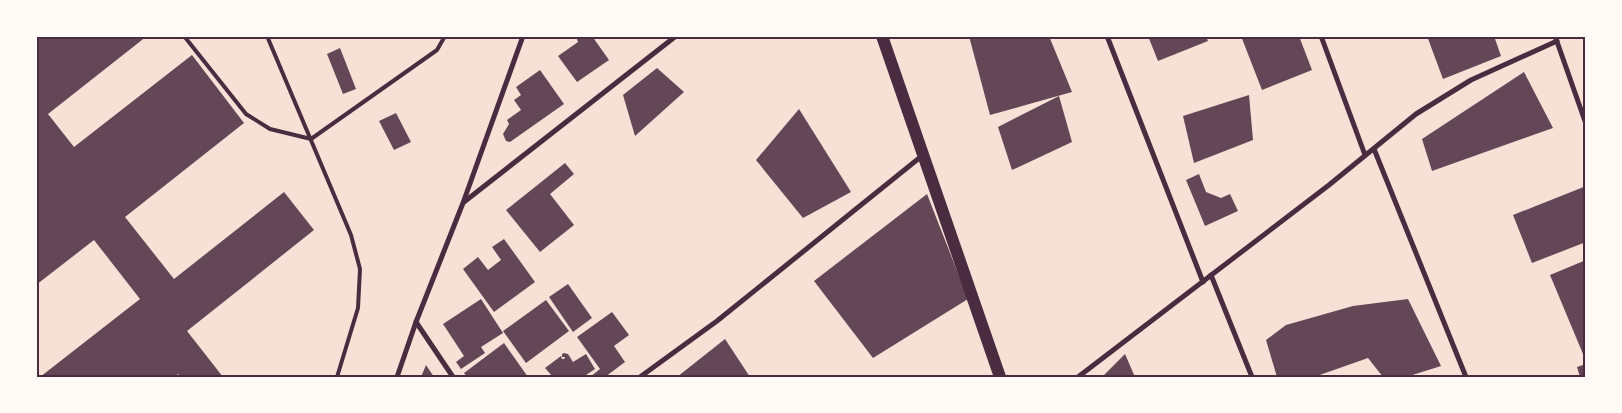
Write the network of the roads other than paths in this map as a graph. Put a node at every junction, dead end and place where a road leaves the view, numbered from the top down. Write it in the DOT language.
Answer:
graph roads {
  1 [pos="184,36"];
  2 [pos="268,36"];
  3 [pos="445,36"];
  4 [pos="523,36"];
  5 [pos="676,36"];
  6 [pos="882,36"];
  7 [pos="1107,36"];
  8 [pos="1320,36"];
  9 [pos="1556,39"];
  10 [pos="1584,116"];
  11 [pos="1586,124"];
  12 [pos="311,139"];
  13 [pos="1374,148"];
  14 [pos="923,154"];
  15 [pos="1365,155"];
  16 [pos="462,203"];
  17 [pos="1211,275"];
  18 [pos="1203,282"];
  19 [pos="416,322"];
  20 [pos="337,377"];
  21 [pos="397,377"];
  22 [pos="453,377"];
  23 [pos="640,377"];
  24 [pos="1000,377"];
  25 [pos="1078,377"];
  26 [pos="1252,377"];
  27 [pos="1466,377"];
  1 -- 12 [label="lane"];
  2 -- 12 [label="lane"];
  3 -- 12 [label="lane"];
  4 -- 16 [label="street"];
  5 -- 16 [label="street"];
  6 -- 14 [label="main road"];
  7 -- 18 [label="street"];
  8 -- 15 [label="street"];
  9 -- 10 [label="street"];
  9 -- 13 [label="street"];
  10 -- 11 [label="street"];
  12 -- 20 [label="lane"];
  13 -- 15 [label="street"];
  13 -- 27 [label="street"];
  14 -- 23 [label="street"];
  14 -- 24 [label="main road"];
  15 -- 17 [label="street"];
  16 -- 19 [label="street"];
  17 -- 18 [label="street"];
  17 -- 26 [label="street"];
  18 -- 25 [label="street"];
  19 -- 21 [label="street"];
  19 -- 22 [label="street"];
}
